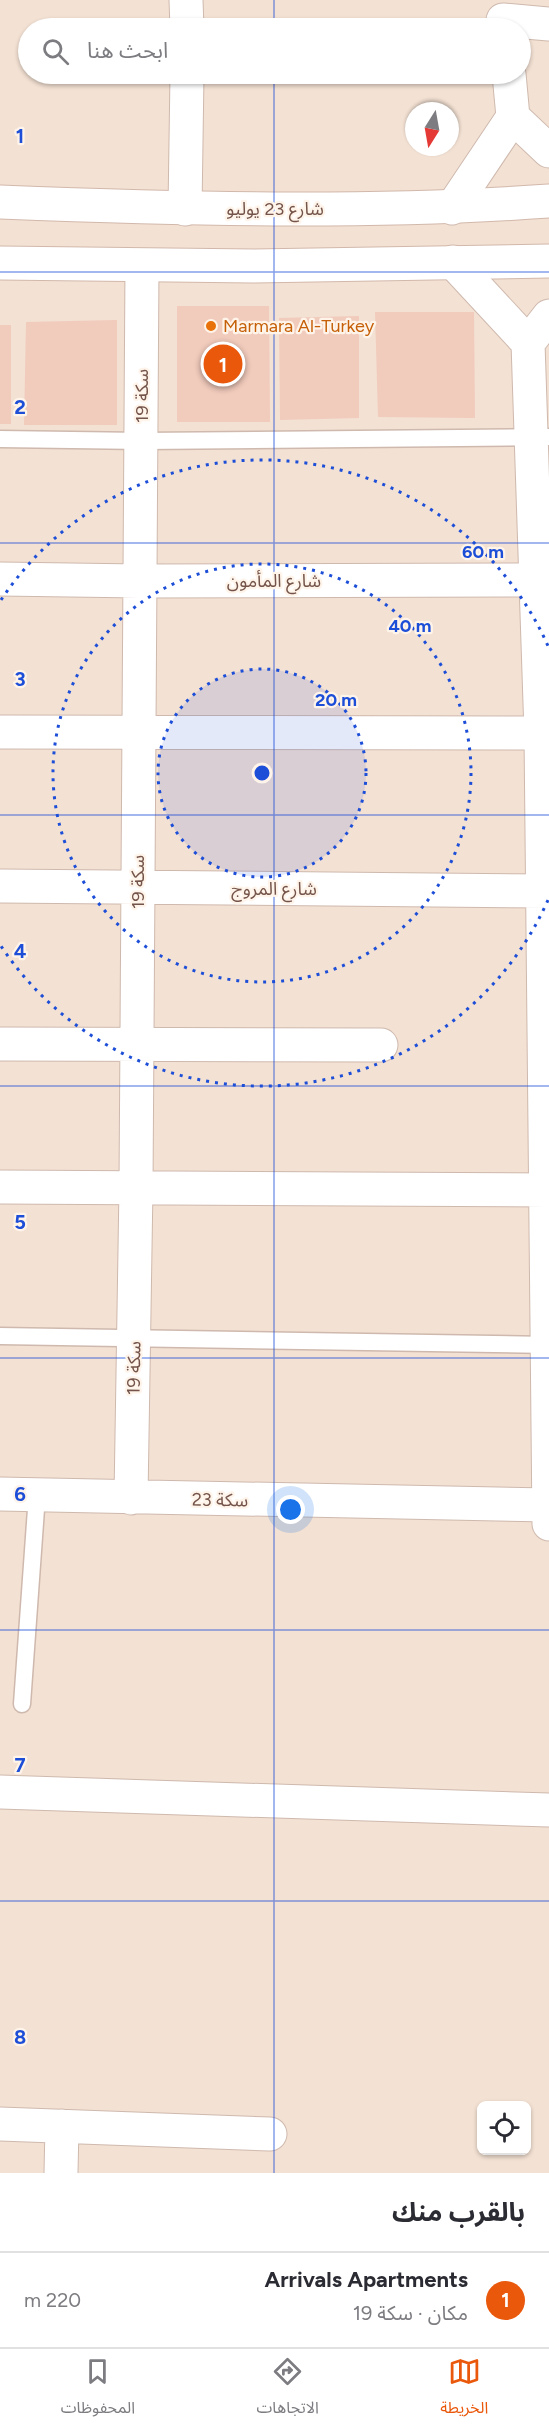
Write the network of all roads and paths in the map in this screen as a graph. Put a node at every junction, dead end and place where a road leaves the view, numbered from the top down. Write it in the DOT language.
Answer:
graph roads {
  1 [pos="186,0"];
  2 [pos="187,18"];
  3 [pos="531,21"];
  4 [pos="549,24"];
  5 [pos="187,84"];
  6 [pos="510,84"];
  7 [pos="513,117"];
  8 [pos="549,151"];
  9 [pos="549,201"];
  10 [pos="0,202"];
  11 [pos="452,208"];
  12 [pos="185,209"];
  13 [pos="549,261"];
  14 [pos="453,262"];
  15 [pos="0,263"];
  16 [pos="142,266"];
  17 [pos="549,316"];
  18 [pos="528,343"];
  19 [pos="540,438"];
  20 [pos="0,439"];
  21 [pos="142,441"];
  22 [pos="0,579"];
  23 [pos="543,580"];
  24 [pos="140,581"];
  25 [pos="0,732"];
  26 [pos="545,733"];
  27 [pos="138,734"];
  28 [pos="0,886"];
  29 [pos="138,889"];
  30 [pos="546,891"];
  31 [pos="0,1044"];
  32 [pos="136,1045"];
  33 [pos="381,1045"];
  34 [pos="0,1187"];
  35 [pos="136,1187"];
  36 [pos="547,1190"];
  37 [pos="0,1336"];
  38 [pos="134,1339"];
  39 [pos="548,1345"];
  40 [pos="0,1494"];
  41 [pos="37,1495"];
  42 [pos="131,1498"];
  43 [pos="549,1505"];
  44 [pos="549,1524"];
  45 [pos="22,1704"];
  46 [pos="0,1792"];
  47 [pos="549,1810"];
  48 [pos="0,2124"];
  49 [pos="62,2126"];
  50 [pos="270,2134"];
  51 [pos="61,2173"];
  1 -- 2 [label="street"];
  3 -- 4 [label="street"];
  5 -- 12 [label="street"];
  6 -- 7 [label="street"];
  7 -- 8 [label="street"];
  7 -- 11 [label="street"];
  9 -- 11 [label="street, شارع 23 يوليو"];
  10 -- 12 [label="street, شارع 23 يوليو"];
  11 -- 12 [label="street, شارع 23 يوليو"];
  13 -- 14 [label="street"];
  14 -- 16 [label="street"];
  14 -- 18 [label="street"];
  15 -- 16 [label="street"];
  16 -- 21 [label="street, سكة 19"];
  17 -- 18 [label="street"];
  18 -- 19 [label="street"];
  19 -- 21 [label="lane"];
  19 -- 23 [label="street"];
  20 -- 21 [label="lane"];
  21 -- 24 [label="street, سكة 19"];
  22 -- 24 [label="street, شارع المأمون"];
  23 -- 24 [label="street, شارع المأمون"];
  23 -- 26 [label="street"];
  24 -- 27 [label="street, سكة 19"];
  25 -- 27 [label="street"];
  26 -- 27 [label="street"];
  26 -- 30 [label="street"];
  27 -- 29 [label="street, سكة 19"];
  28 -- 29 [label="street, شارع المروج"];
  29 -- 30 [label="street, شارع المروج"];
  29 -- 32 [label="street, سكة 19"];
  30 -- 36 [label="street"];
  31 -- 32 [label="street"];
  32 -- 33 [label="street"];
  32 -- 35 [label="street, سكة 19"];
  34 -- 35 [label="street"];
  35 -- 36 [label="street"];
  35 -- 38 [label="street, سكة 19"];
  36 -- 39 [label="street"];
  37 -- 38 [label="lane"];
  38 -- 39 [label="lane"];
  38 -- 42 [label="street, سكة 19"];
  39 -- 43 [label="street"];
  40 -- 41 [label="street, 23 سكة"];
  41 -- 42 [label="street, 23 سكة"];
  41 -- 45 [label="lane"];
  42 -- 43 [label="street, 23 سكة"];
  43 -- 44 [label="street"];
  46 -- 47 [label="street"];
  48 -- 49 [label="street"];
  49 -- 50 [label="street"];
  49 -- 51 [label="street"];
}
